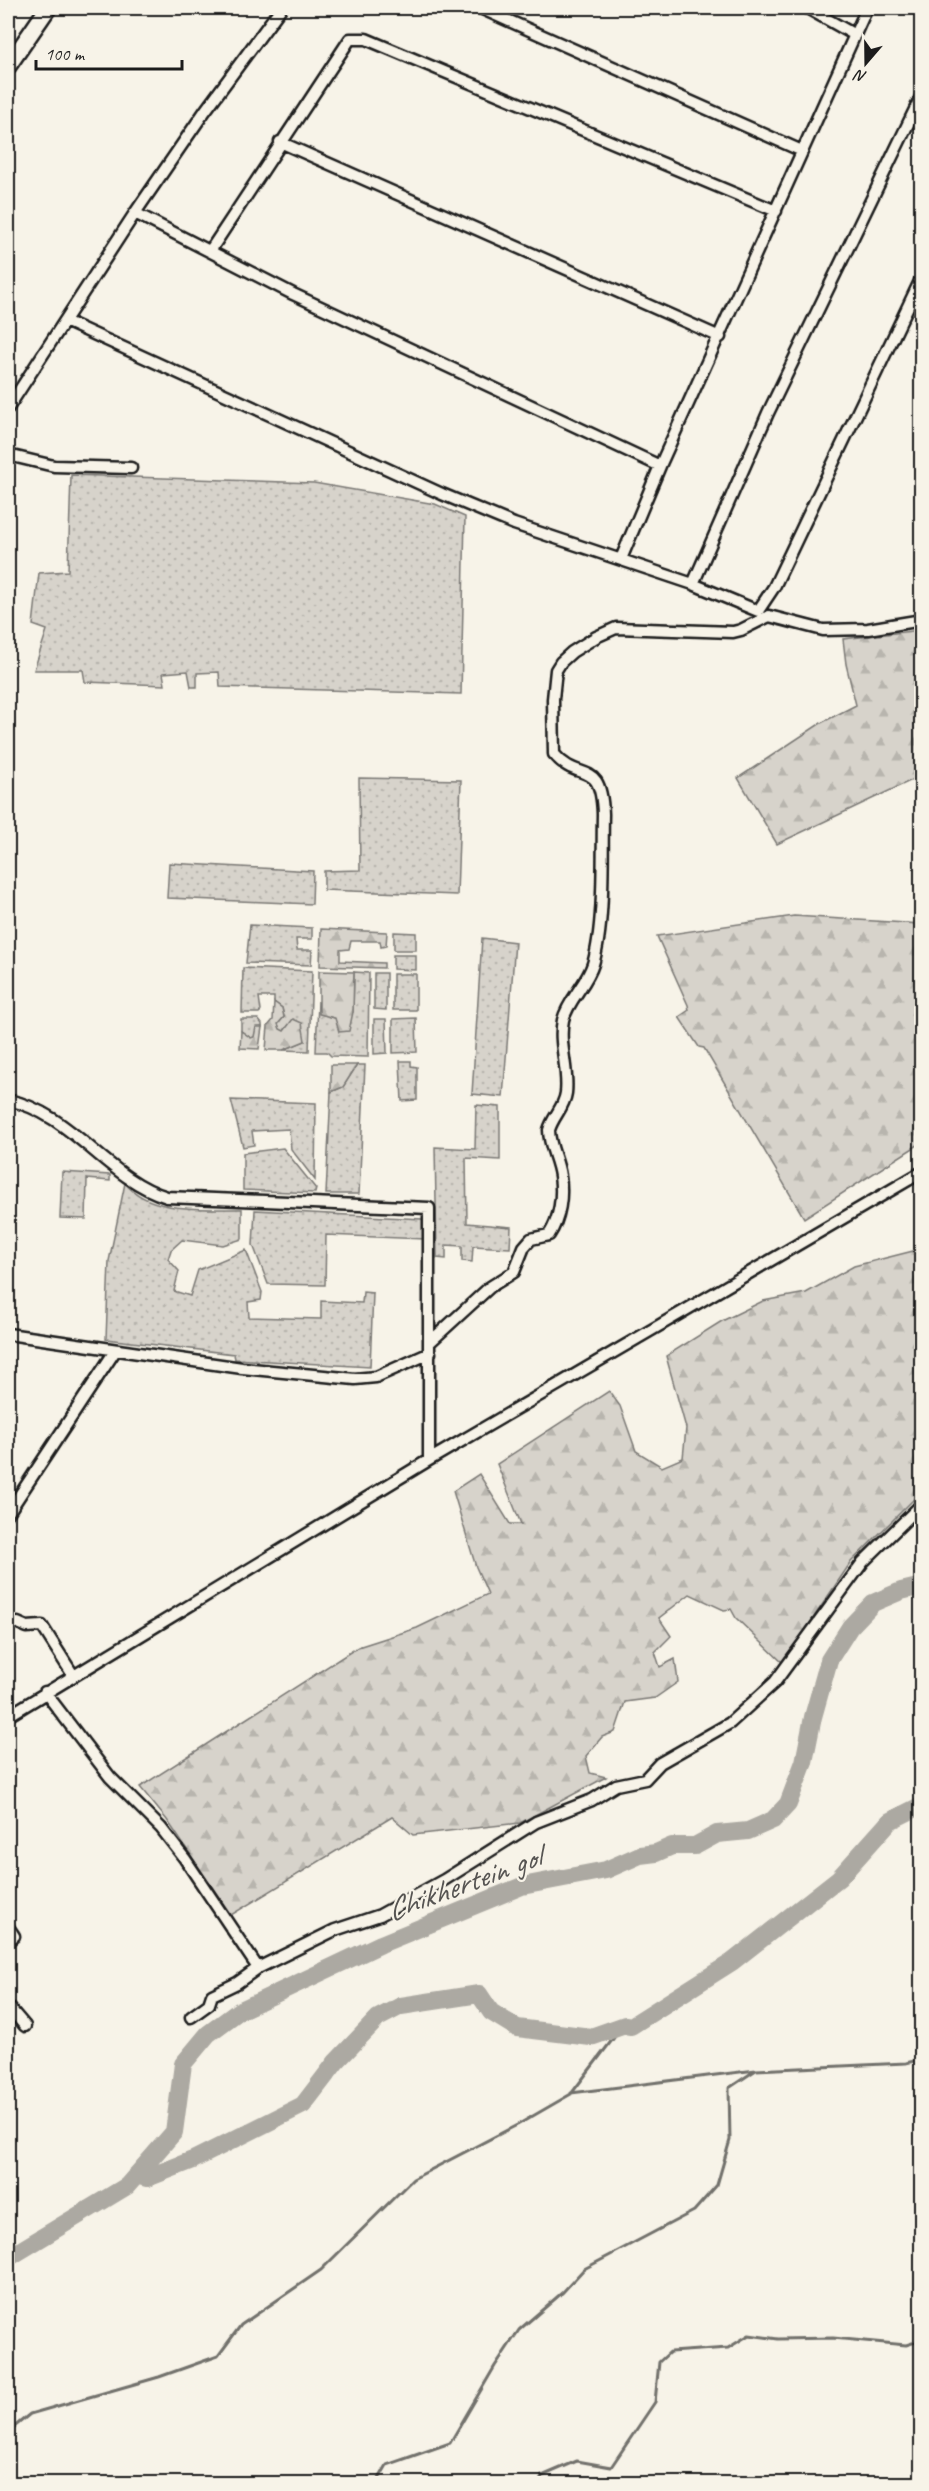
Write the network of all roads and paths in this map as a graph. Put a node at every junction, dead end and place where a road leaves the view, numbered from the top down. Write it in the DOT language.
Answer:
graph roads {
  1 [pos="48,8"];
  2 [pos="281,8"];
  3 [pos="480,8"];
  4 [pos="807,8"];
  5 [pos="867,8"];
  6 [pos="855,35"];
  7 [pos="8,66"];
  8 [pos="921,95"];
  9 [pos="280,142"];
  10 [pos="802,151"];
  11 [pos="776,211"];
  12 [pos="135,213"];
  13 [pos="210,251"];
  14 [pos="921,277"];
  15 [pos="65,321"];
  16 [pos="720,337"];
  17 [pos="8,408"];
  18 [pos="8,455"];
  19 [pos="660,466"];
  20 [pos="131,468"];
  21 [pos="621,559"];
  22 [pos="693,585"];
  23 [pos="758,611"];
  24 [pos="769,616"];
  25 [pos="921,620"];
  26 [pos="8,1100"];
  27 [pos="921,1172"];
  28 [pos="8,1334"];
  29 [pos="430,1347"];
  30 [pos="115,1351"];
  31 [pos="429,1460"];
  32 [pos="921,1504"];
  33 [pos="8,1514"];
  34 [pos="18,1623"];
  35 [pos="73,1675"];
  36 [pos="45,1692"];
  37 [pos="8,1716"];
  38 [pos="8,1927"];
  39 [pos="8,1941"];
  40 [pos="258,1968"];
  41 [pos="8,2006"];
  42 [pos="191,2018"];
  43 [pos="25,2026"];
  1 -- 7 [label="main road"];
  2 -- 12 [label="street"];
  3 -- 10 [label="street"];
  4 -- 6 [label="street"];
  5 -- 6 [label="street"];
  6 -- 10 [label="street"];
  8 -- 22 [label="street"];
  9 -- 11 [label="street"];
  9 -- 13 [label="street"];
  9 -- 16 [label="street"];
  10 -- 11 [label="street"];
  11 -- 16 [label="street"];
  12 -- 13 [label="street"];
  12 -- 15 [label="street"];
  13 -- 19 [label="street"];
  14 -- 23 [label="street"];
  15 -- 17 [label="street"];
  15 -- 21 [label="street"];
  16 -- 19 [label="street"];
  18 -- 20 [label="street"];
  19 -- 21 [label="street"];
  21 -- 22 [label="street"];
  22 -- 23 [label="street"];
  23 -- 24 [label="street"];
  24 -- 25 [label="street"];
  24 -- 29 [label="street"];
  26 -- 29 [label="street"];
  27 -- 31 [label="street"];
  28 -- 30 [label="street"];
  29 -- 30 [label="street"];
  29 -- 31 [label="street"];
  30 -- 33 [label="street"];
  31 -- 35 [label="street"];
  32 -- 40 [label="street"];
  34 -- 35 [label="street"];
  35 -- 36 [label="street"];
  36 -- 37 [label="street"];
  36 -- 40 [label="street"];
  38 -- 39 [label="street"];
  40 -- 42 [label="street"];
  41 -- 43 [label="street"];
}
